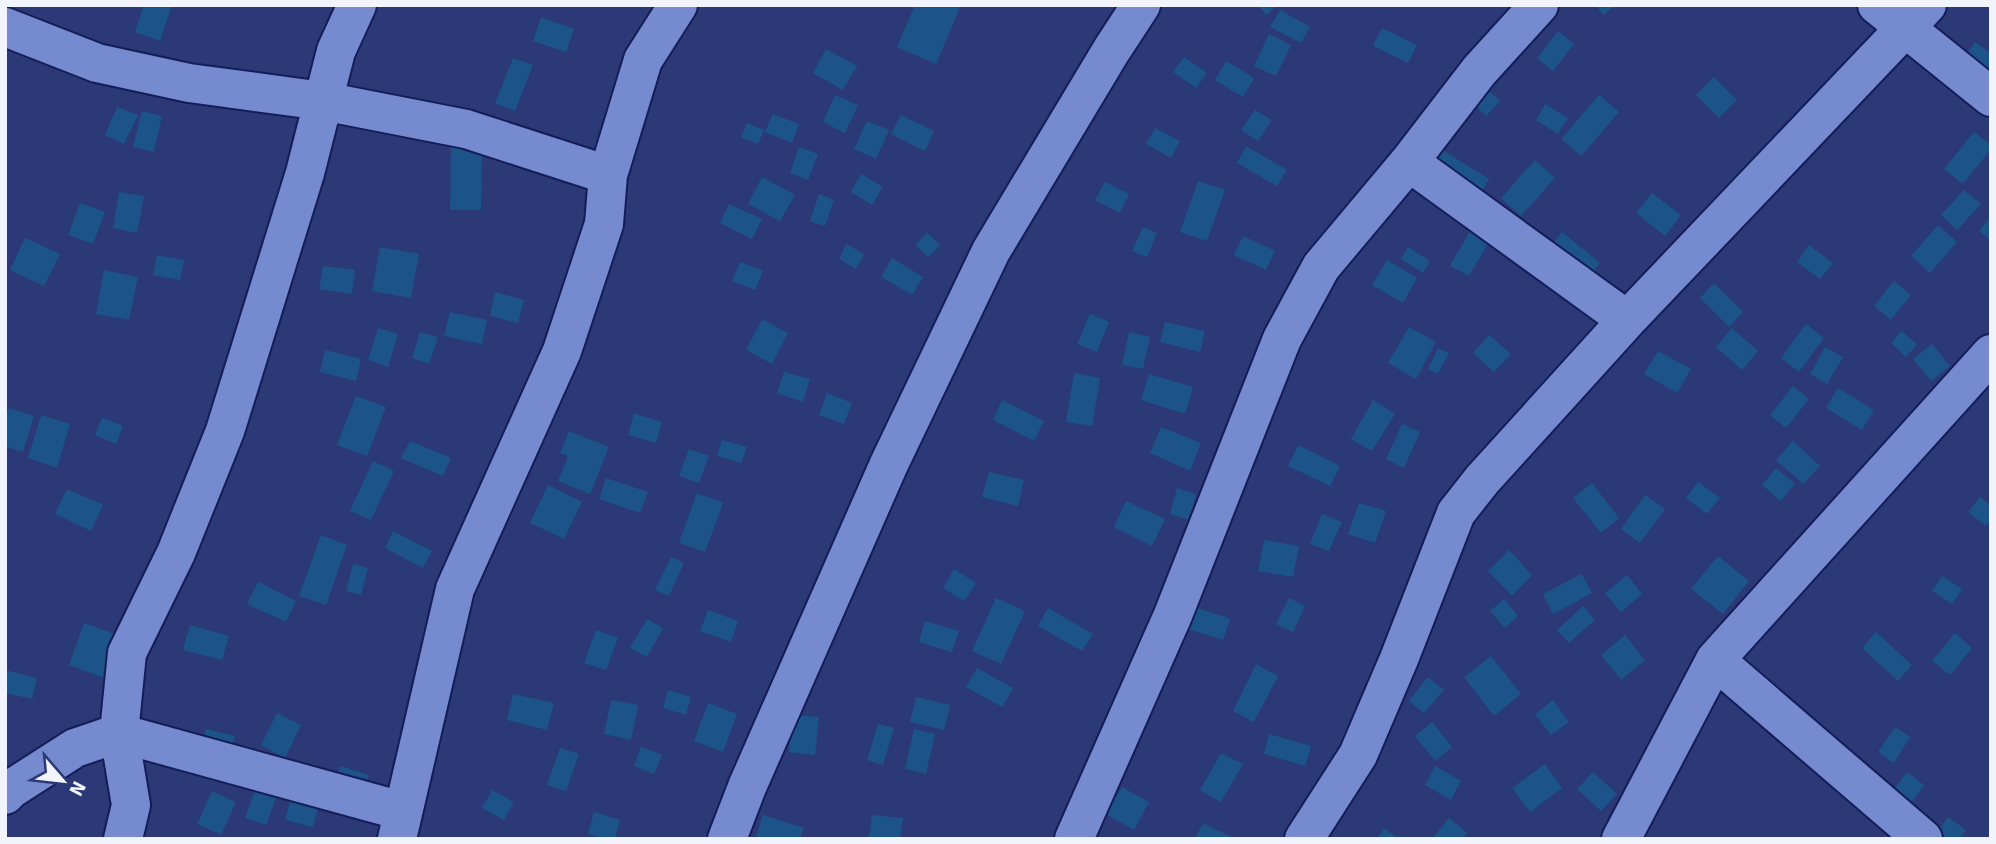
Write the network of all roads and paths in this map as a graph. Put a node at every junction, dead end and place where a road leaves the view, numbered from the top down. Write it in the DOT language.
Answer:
graph roads {
  1 [pos="357,5"];
  2 [pos="678,5"];
  3 [pos="1141,5"];
  4 [pos="1539,5"];
  5 [pos="1903,13"];
  6 [pos="5,27"];
  7 [pos="1991,97"];
  8 [pos="323,101"];
  9 [pos="1409,162"];
  10 [pos="608,175"];
  11 [pos="1628,320"];
  12 [pos="1991,354"];
  13 [pos="1715,660"];
  14 [pos="119,733"];
  15 [pos="5,795"];
  16 [pos="400,825"];
  17 [pos="123,839"];
  18 [pos="727,839"];
  19 [pos="1074,839"];
  20 [pos="1304,839"];
  21 [pos="1621,839"];
  22 [pos="1923,839"];
  1 -- 8 [label="street"];
  2 -- 10 [label="street"];
  3 -- 18 [label="street"];
  4 -- 9 [label="street"];
  5 -- 7 [label="street"];
  5 -- 11 [label="street"];
  6 -- 8 [label="street"];
  8 -- 10 [label="street"];
  8 -- 14 [label="street"];
  9 -- 11 [label="street"];
  9 -- 19 [label="street"];
  10 -- 16 [label="street"];
  11 -- 20 [label="street"];
  12 -- 13 [label="street"];
  13 -- 21 [label="street"];
  13 -- 22 [label="street"];
  14 -- 15 [label="street"];
  14 -- 16 [label="street"];
  14 -- 17 [label="street"];
}
